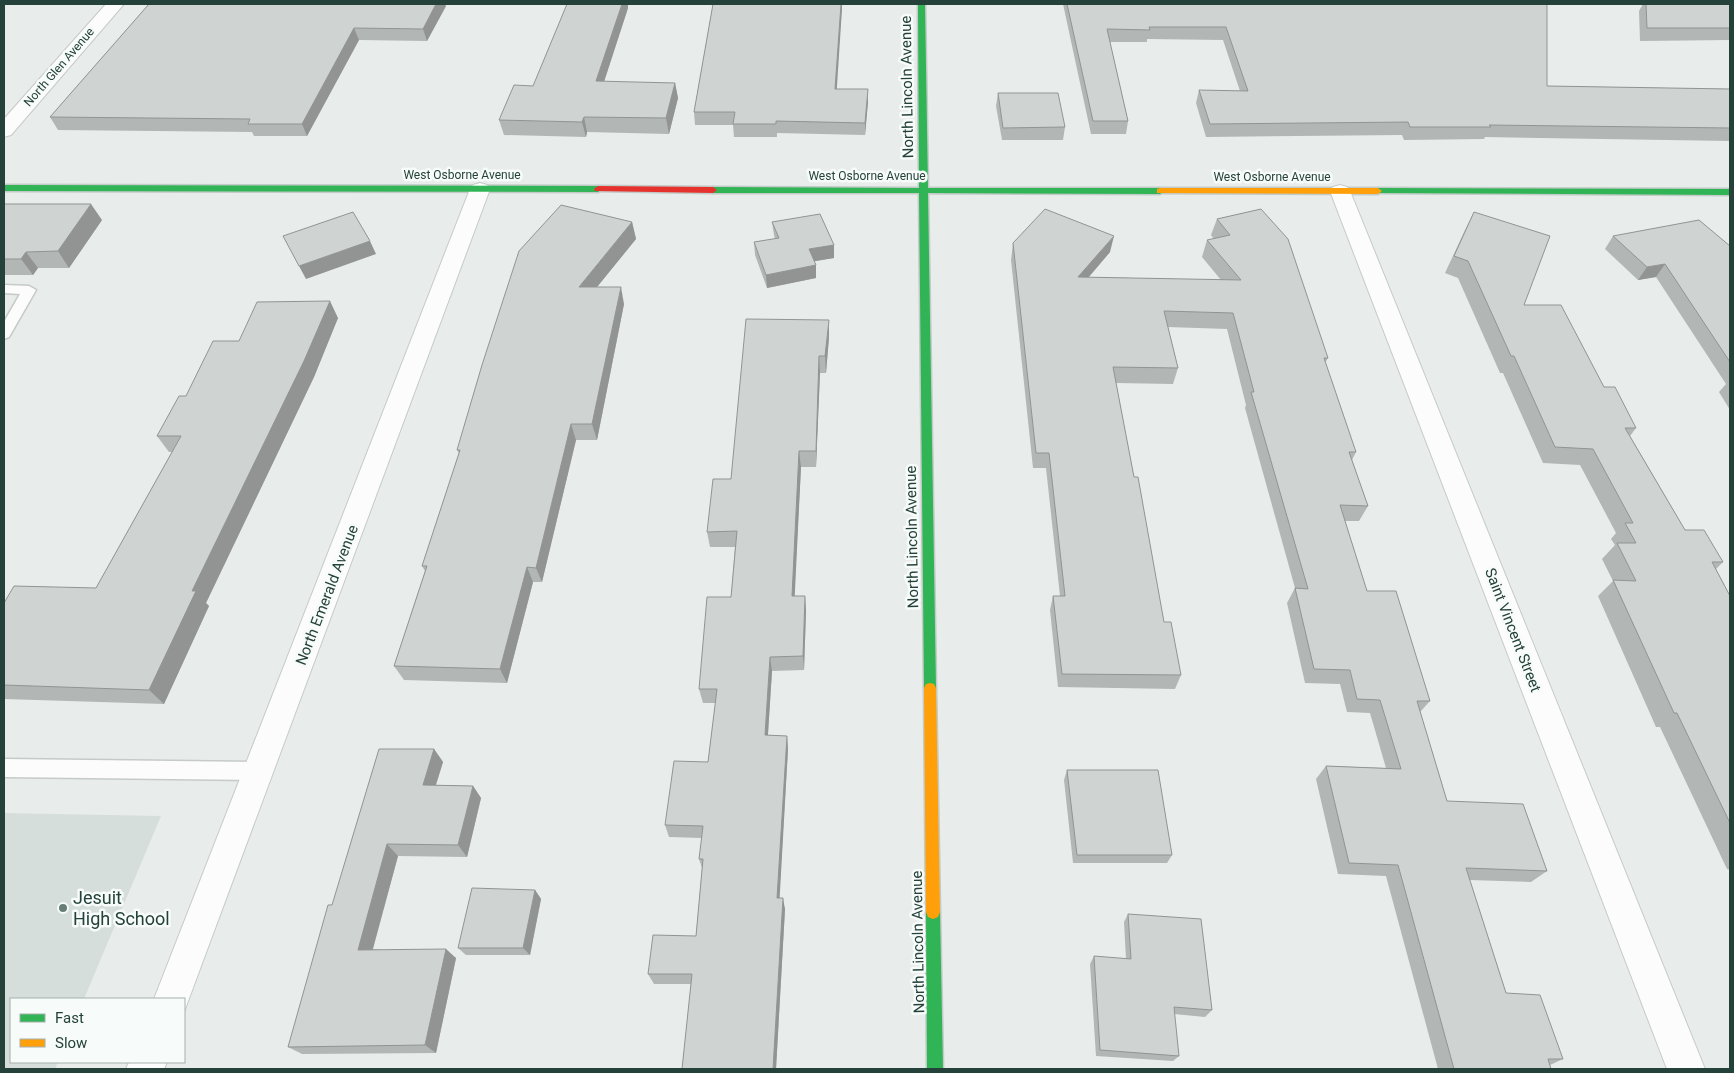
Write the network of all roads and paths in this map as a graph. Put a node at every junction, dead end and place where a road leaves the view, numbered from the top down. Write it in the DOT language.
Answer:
graph roads {
  1 [pos="114,4"];
  2 [pos="921,4"];
  3 [pos="4,131"];
  4 [pos="4,188"];
  5 [pos="480,189"];
  6 [pos="923,190"];
  7 [pos="1340,191"];
  8 [pos="1730,192"];
  9 [pos="4,289"];
  10 [pos="4,334"];
  11 [pos="4,768"];
  12 [pos="260,771"];
  13 [pos="172,998"];
  14 [pos="935,1069"];
  15 [pos="1686,1069"];
  1 -- 3 [label="street, North Glen Avenue"];
  2 -- 6 [label="street, North Lincoln Avenue"];
  4 -- 5 [label="street, West Osborne Avenue"];
  5 -- 6 [label="street, West Osborne Avenue"];
  5 -- 12 [label="street, North Emerald Avenue"];
  6 -- 7 [label="street, West Osborne Avenue"];
  6 -- 14 [label="street, North Lincoln Avenue"];
  7 -- 8 [label="street, West Osborne Avenue"];
  7 -- 15 [label="street, Saint Vincent Street"];
  9 -- 10 [label="lane"];
  11 -- 12 [label="lane"];
  12 -- 13 [label="street, North Emerald Avenue"];
}
